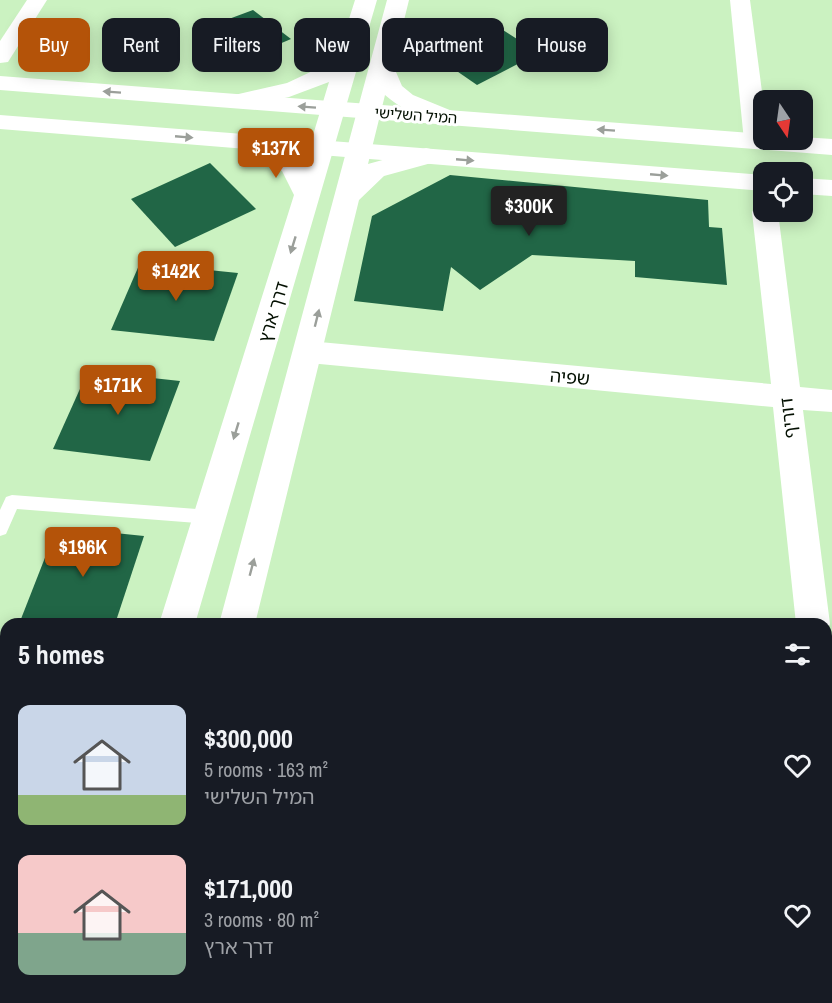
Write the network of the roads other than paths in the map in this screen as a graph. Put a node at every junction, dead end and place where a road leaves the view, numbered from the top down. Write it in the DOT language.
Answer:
graph roads {
  1 [pos="37,0"];
  2 [pos="366,0"];
  3 [pos="399,0"];
  4 [pos="740,0"];
  5 [pos="361,18"];
  6 [pos="394,18"];
  7 [pos="0,57"];
  8 [pos="382,66"];
  9 [pos="331,72"];
  10 [pos="345,72"];
  11 [pos="385,72"];
  12 [pos="0,83"];
  13 [pos="238,101"];
  14 [pos="334,109"];
  15 [pos="370,112"];
  16 [pos="753,115"];
  17 [pos="449,118"];
  18 [pos="0,122"];
  19 [pos="753,141"];
  20 [pos="262,143"];
  21 [pos="813,146"];
  22 [pos="832,147"];
  23 [pos="323,148"];
  24 [pos="358,151"];
  25 [pos="426,156"];
  26 [pos="813,187"];
  27 [pos="832,188"];
  28 [pos="753,193"];
  29 [pos="347,196"];
  30 [pos="308,197"];
  31 [pos="767,222"];
  32 [pos="309,352"];
  33 [pos="785,396"];
  34 [pos="832,401"];
  35 [pos="210,518"];
  36 [pos="0,529"];
  37 [pos="179,618"];
  38 [pos="239,618"];
  39 [pos="812,618"];
  1 -- 7 [label="street"];
  2 -- 5 [label="main road, דרך ארץ"];
  3 -- 6 [label="main road"];
  4 -- 16 [label="street"];
  8 -- 15 [label="main road"];
  9 -- 13 [label="main road"];
  10 -- 14 [label="main road, דרך ארץ"];
  11 -- 17 [label="main road"];
  13 -- 12 [label="main road, המיל השלישי, one-way"];
  14 -- 13 [label="main road, המיל השלישי, one-way"];
  14 -- 15 [label="main road, המיל השלישי"];
  14 -- 23 [label="main road, דרך ארץ"];
  15 -- 17 [label="main road, המיל השלישי"];
  15 -- 24 [label="main road"];
  19 -- 17 [label="main road, המיל השלישי, one-way"];
  18 -- 20 [label="main road, one-way"];
  20 -- 23 [label="main road"];
  20 -- 30 [label="main road"];
  21 -- 22 [label="main road, המיל השלישי"];
  23 -- 24 [label="main road"];
  23 -- 30 [label="main road, דרך ארץ"];
  24 -- 25 [label="main road"];
  24 -- 29 [label="main road"];
  25 -- 28 [label="main road, one-way"];
  25 -- 29 [label="main road"];
  26 -- 27 [label="main road"];
  32 -- 29 [label="main road, one-way"];
  30 -- 35 [label="main road, דרך ארץ, one-way"];
  31 -- 33 [label="street, דוריף"];
  32 -- 33 [label="street, שפיה"];
  38 -- 32 [label="main road, one-way"];
  33 -- 34 [label="street, שפיה"];
  33 -- 39 [label="street, דוריף"];
  35 -- 36 [label="lane"];
  35 -- 37 [label="main road, דרך ארץ"];
}
